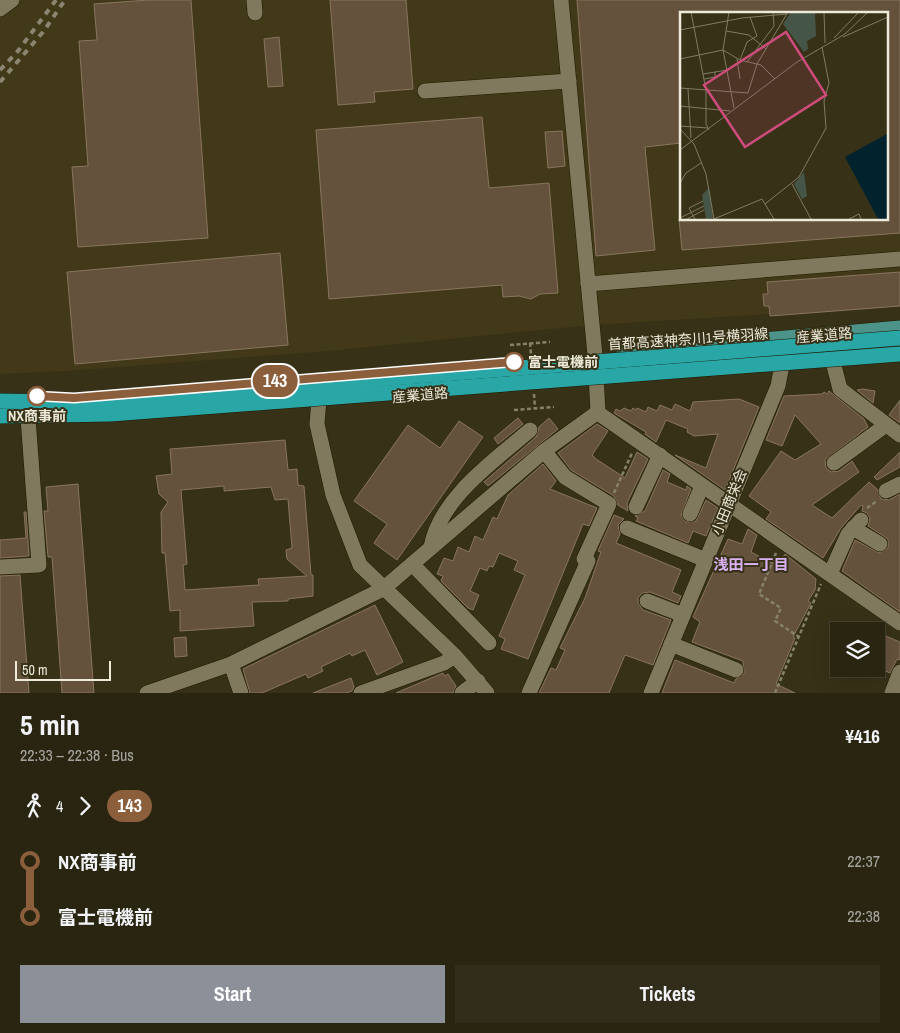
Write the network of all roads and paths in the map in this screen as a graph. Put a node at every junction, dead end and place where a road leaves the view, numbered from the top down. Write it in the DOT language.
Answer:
graph roads {
  1 [pos="12,0"];
  2 [pos="561,0"];
  3 [pos="0,9"];
  4 [pos="569,81"];
  5 [pos="425,91"];
  6 [pos="900,259"];
  7 [pos="588,284"];
  8 [pos="900,328"];
  9 [pos="900,338"];
  10 [pos="550,342"];
  11 [pos="510,345"];
  12 [pos="900,356"];
  13 [pos="596,358"];
  14 [pos="833,362"];
  15 [pos="782,366"];
  16 [pos="321,378"];
  17 [pos="596,378"];
  18 [pos="0,394"];
  19 [pos="0,401"];
  20 [pos="318,404"];
  21 [pos="554,407"];
  22 [pos="514,410"];
  23 [pos="598,412"];
  24 [pos="0,417"];
  25 [pos="28,418"];
  26 [pos="886,425"];
  27 [pos="530,430"];
  28 [pos="900,435"];
  29 [pos="638,440"];
  30 [pos="544,451"];
  31 [pos="660,455"];
  32 [pos="834,463"];
  33 [pos="900,484"];
  34 [pos="702,486"];
  35 [pos="886,492"];
  36 [pos="728,503"];
  37 [pos="609,504"];
  38 [pos="636,507"];
  39 [pos="690,514"];
  40 [pos="857,524"];
  41 [pos="627,528"];
  42 [pos="782,540"];
  43 [pos="880,544"];
  44 [pos="431,547"];
  45 [pos="706,560"];
  46 [pos="412,564"];
  47 [pos="0,567"];
  48 [pos="828,572"];
  49 [pos="383,588"];
  50 [pos="647,600"];
  51 [pos="683,615"];
  52 [pos="900,623"];
  53 [pos="799,637"];
  54 [pos="489,642"];
  55 [pos="671,644"];
  56 [pos="456,656"];
  57 [pos="231,664"];
  58 [pos="736,670"];
  59 [pos="900,672"];
  60 [pos="483,687"];
  61 [pos="147,693"];
  62 [pos="241,693"];
  63 [pos="361,693"];
  64 [pos="462,693"];
  65 [pos="529,693"];
  66 [pos="652,693"];
  67 [pos="775,693"];
  68 [pos="892,693"];
  1 -- 3 [label="street"];
  2 -- 4 [label="street"];
  4 -- 5 [label="street"];
  4 -- 7 [label="street"];
  6 -- 7 [label="street"];
  7 -- 13 [label="street"];
  8 -- 13 [label="main road, 産業道路"];
  9 -- 19 [label="highway, 首都高速神奈川1号横羽線, bridge"];
  10 -- 11 [label="path"];
  12 -- 14 [label="main road, 産業道路"];
  12 -- 24 [label="highway, bridge"];
  13 -- 16 [label="main road, 産業道路"];
  13 -- 17 [label="street"];
  14 -- 15 [label="main road, 産業道路"];
  14 -- 26 [label="street"];
  15 -- 17 [label="main road, 産業道路"];
  15 -- 36 [label="street, 小田商栄会"];
  16 -- 18 [label="main road, 産業道路"];
  16 -- 20 [label="street"];
  17 -- 20 [label="main road, 産業道路"];
  17 -- 23 [label="street"];
  20 -- 25 [label="main road, 産業道路"];
  20 -- 49 [label="street"];
  21 -- 22 [label="path"];
  23 -- 29 [label="street"];
  23 -- 30 [label="street"];
  24 -- 25 [label="main road, 産業道路"];
  25 -- 47 [label="street"];
  26 -- 28 [label="street"];
  26 -- 32 [label="street"];
  27 -- 44 [label="street"];
  29 -- 31 [label="street"];
  29 -- 37 [label="path"];
  30 -- 37 [label="street"];
  30 -- 44 [label="street"];
  31 -- 34 [label="street"];
  31 -- 38 [label="street"];
  33 -- 35 [label="street"];
  34 -- 36 [label="street"];
  34 -- 39 [label="street"];
  35 -- 40 [label="path"];
  36 -- 42 [label="street"];
  36 -- 45 [label="street, 小田商栄会"];
  37 -- 65 [label="street"];
  40 -- 43 [label="street"];
  40 -- 48 [label="street"];
  41 -- 45 [label="street"];
  42 -- 48 [label="street"];
  42 -- 53 [label="path"];
  44 -- 46 [label="street"];
  45 -- 51 [label="street, 小田商栄会"];
  46 -- 49 [label="street"];
  46 -- 54 [label="street"];
  48 -- 52 [label="street"];
  48 -- 53 [label="path"];
  49 -- 56 [label="street"];
  49 -- 57 [label="street"];
  50 -- 51 [label="street"];
  51 -- 55 [label="street, 小田商栄会"];
  53 -- 67 [label="path"];
  55 -- 58 [label="street"];
  55 -- 66 [label="street, 小田商栄会"];
  56 -- 60 [label="street"];
  56 -- 63 [label="street"];
  57 -- 61 [label="street"];
  57 -- 62 [label="street"];
  59 -- 68 [label="street"];
  60 -- 64 [label="street"];
}
